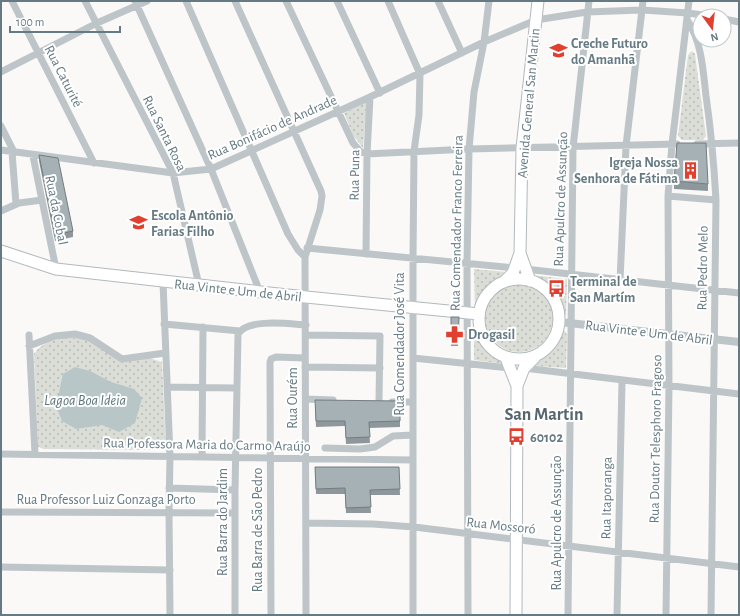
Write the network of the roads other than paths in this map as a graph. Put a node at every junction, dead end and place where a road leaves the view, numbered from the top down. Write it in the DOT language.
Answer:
graph roads {
  1 [pos="12,1"];
  2 [pos="85,1"];
  3 [pos="147,1"];
  4 [pos="186,1"];
  5 [pos="235,1"];
  6 [pos="286,1"];
  7 [pos="337,1"];
  8 [pos="388,1"];
  9 [pos="438,1"];
  10 [pos="489,1"];
  11 [pos="538,1"];
  12 [pos="589,1"];
  13 [pos="643,1"];
  14 [pos="689,1"];
  15 [pos="136,3"];
  16 [pos="642,10"];
  17 [pos="587,12"];
  18 [pos="688,12"];
  19 [pos="692,13"];
  20 [pos="536,20"];
  21 [pos="688,21"];
  22 [pos="97,23"];
  23 [pos="484,42"];
  24 [pos="462,53"];
  25 [pos="38,54"];
  26 [pos="1,72"];
  27 [pos="420,74"];
  28 [pos="380,93"];
  29 [pos="370,97"];
  30 [pos="337,111"];
  31 [pos="1,126"];
  32 [pos="295,130"];
  33 [pos="739,143"];
  34 [pos="672,144"];
  35 [pos="712,144"];
  36 [pos="626,146"];
  37 [pos="522,148"];
  38 [pos="572,148"];
  39 [pos="469,149"];
  40 [pos="1,150"];
  41 [pos="252,150"];
  42 [pos="414,151"];
  43 [pos="13,152"];
  44 [pos="367,154"];
  45 [pos="33,156"];
  46 [pos="94,163"];
  47 [pos="211,170"];
  48 [pos="173,173"];
  49 [pos="668,196"];
  50 [pos="42,200"];
  51 [pos="716,200"];
  52 [pos="16,204"];
  53 [pos="1,211"];
  54 [pos="308,248"];
  55 [pos="1,251"];
  56 [pos="366,254"];
  57 [pos="305,257"];
  58 [pos="412,259"];
  59 [pos="467,264"];
  60 [pos="56,269"];
  61 [pos="520,269"];
  62 [pos="570,275"];
  63 [pos="530,280"];
  64 [pos="620,281"];
  65 [pos="163,282"];
  66 [pos="504,282"];
  67 [pos="199,285"];
  68 [pos="668,286"];
  69 [pos="716,290"];
  70 [pos="260,292"];
  71 [pos="739,292"];
  72 [pos="306,297"];
  73 [pos="412,308"];
  74 [pos="467,313"];
  75 [pos="479,314"];
  76 [pos="565,322"];
  77 [pos="164,324"];
  78 [pos="306,325"];
  79 [pos="203,327"];
  80 [pos="240,331"];
  81 [pos="28,335"];
  82 [pos="306,335"];
  83 [pos="669,335"];
  84 [pos="714,340"];
  85 [pos="739,342"];
  86 [pos="29,346"];
  87 [pos="165,353"];
  88 [pos="535,357"];
  89 [pos="305,358"];
  90 [pos="412,358"];
  91 [pos="508,363"];
  92 [pos="468,364"];
  93 [pos="305,367"];
  94 [pos="380,368"];
  95 [pos="524,368"];
  96 [pos="570,374"];
  97 [pos="622,381"];
  98 [pos="517,386"];
  99 [pos="669,386"];
  100 [pos="167,387"];
  101 [pos="203,387"];
  102 [pos="236,388"];
  103 [pos="714,391"];
  104 [pos="739,394"];
  105 [pos="306,399"];
  106 [pos="342,400"];
  107 [pos="412,402"];
  108 [pos="412,435"];
  109 [pos="325,448"];
  110 [pos="1,454"];
  111 [pos="35,454"];
  112 [pos="170,456"];
  113 [pos="202,457"];
  114 [pos="236,457"];
  115 [pos="270,458"];
  116 [pos="306,459"];
  117 [pos="412,460"];
  118 [pos="169,488"];
  119 [pos="235,490"];
  120 [pos="168,511"];
  121 [pos="1,512"];
  122 [pos="235,513"];
  123 [pos="306,523"];
  124 [pos="414,527"];
  125 [pos="468,534"];
  126 [pos="515,540"];
  127 [pos="568,545"];
  128 [pos="618,551"];
  129 [pos="667,557"];
  130 [pos="713,564"];
  131 [pos="1,567"];
  132 [pos="739,567"];
  133 [pos="170,570"];
  134 [pos="170,615"];
  135 [pos="235,615"];
  136 [pos="271,615"];
  137 [pos="306,615"];
  138 [pos="413,615"];
  139 [pos="468,615"];
  140 [pos="516,615"];
  141 [pos="568,615"];
  142 [pos="617,615"];
  143 [pos="666,615"];
  144 [pos="711,615"];
  1 -- 25 [label="street, Rua Caturité"];
  2 -- 22 [label="street, Rua Santa Rosa"];
  3 -- 15 [label="street"];
  4 -- 41 [label="street"];
  5 -- 32 [label="street, Rua Ourém"];
  6 -- 30 [label="street"];
  7 -- 28 [label="street"];
  8 -- 27 [label="street"];
  9 -- 24 [label="street"];
  10 -- 23 [label="street, Rua Comendador Franco Ferreira"];
  11 -- 20 [label="main road, Avenida General San Martin"];
  12 -- 17 [label="street, Rua Apulcro de Assunção"];
  13 -- 16 [label="street"];
  14 -- 18 [label="street, Rua Doutor Telesphoro Fragoso"];
  15 -- 22 [label="street"];
  15 -- 47 [label="street"];
  16 -- 17 [label="street, Rua Bonifácio de Andrade"];
  16 -- 18 [label="street, Rua Bonifácio de Andrade"];
  16 -- 36 [label="street"];
  17 -- 20 [label="street, Rua Bonifácio de Andrade"];
  17 -- 38 [label="street, Rua Apulcro de Assunção"];
  18 -- 19 [label="street, Rua Bonifácio de Andrade"];
  18 -- 21 [label="street, Rua Doutor Telesphoro Fragoso"];
  20 -- 23 [label="street, Rua Bonifácio de Andrade"];
  20 -- 37 [label="main road, Avenida General San Martin"];
  21 -- 34 [label="street, Rua Doutor Telesphoro Fragoso"];
  21 -- 35 [label="street, Rua Pedro Melo"];
  22 -- 25 [label="street"];
  22 -- 48 [label="street, Rua Santa Rosa"];
  23 -- 24 [label="street, Rua Bonifácio de Andrade"];
  23 -- 39 [label="street, Rua Comendador Franco Ferreira"];
  24 -- 27 [label="street, Rua Bonifácio de Andrade"];
  25 -- 26 [label="street"];
  25 -- 46 [label="street, Rua Caturité"];
  27 -- 28 [label="street, Rua Bonifácio de Andrade"];
  27 -- 42 [label="street, Rua Comendador José Vita"];
  28 -- 29 [label="street, Rua Bonifácio de Andrade"];
  29 -- 30 [label="street, Rua Bonifácio de Andrade"];
  29 -- 44 [label="street, Rua Puna"];
  30 -- 32 [label="street, Rua Bonifácio de Andrade"];
  30 -- 44 [label="street"];
  31 -- 43 [label="street"];
  32 -- 41 [label="street, Rua Bonifácio de Andrade"];
  32 -- 54 [label="street, Rua Ourém"];
  33 -- 35 [label="street"];
  34 -- 35 [label="street"];
  34 -- 36 [label="street"];
  34 -- 49 [label="street, Rua Doutor Telesphoro Fragoso"];
  35 -- 51 [label="street, Rua Pedro Melo"];
  36 -- 38 [label="street"];
  36 -- 64 [label="street"];
  37 -- 38 [label="street"];
  37 -- 39 [label="street"];
  37 -- 61 [label="main road, Avenida General San Martin"];
  38 -- 62 [label="street, Rua Apulcro de Assunção"];
  39 -- 42 [label="street"];
  39 -- 59 [label="street, Rua Comendador Franco Ferreira"];
  40 -- 43 [label="street, Rua Bonifácio de Andrade"];
  41 -- 47 [label="street, Rua Bonifácio de Andrade"];
  41 -- 57 [label="street"];
  42 -- 44 [label="street"];
  42 -- 58 [label="street, Rua Comendador José Vita"];
  43 -- 45 [label="street, Rua Bonifácio de Andrade"];
  43 -- 52 [label="street"];
  44 -- 56 [label="street, Rua Puna"];
  45 -- 46 [label="street, Rua Bonifácio de Andrade"];
  45 -- 50 [label="street, Rua da Cobal"];
  46 -- 48 [label="street, Rua Bonifácio de Andrade"];
  47 -- 48 [label="street, Rua Bonifácio de Andrade"];
  47 -- 70 [label="street"];
  48 -- 67 [label="street, Rua Santa Rosa"];
  49 -- 51 [label="street"];
  49 -- 68 [label="street, Rua Doutor Telesphoro Fragoso"];
  50 -- 52 [label="street"];
  50 -- 60 [label="street, Rua da Cobal"];
  51 -- 69 [label="street, Rua Pedro Melo"];
  52 -- 53 [label="street"];
  54 -- 56 [label="street"];
  54 -- 57 [label="street, Rua Ourém"];
  55 -- 60 [label="main road, Rua Vinte e Um de Abril"];
  56 -- 58 [label="street"];
  57 -- 72 [label="street, Rua Ourém"];
  58 -- 59 [label="street"];
  58 -- 73 [label="street, Rua Comendador José Vita"];
  59 -- 61 [label="street"];
  59 -- 74 [label="street, Rua Comendador Franco Ferreira"];
  60 -- 65 [label="main road, Rua Vinte e Um de Abril"];
  61 -- 62 [label="street"];
  61 -- 63 [label="main road"];
  61 -- 66 [label="main road, Avenida General San Martin"];
  62 -- 64 [label="street"];
  62 -- 76 [label="street, Rua Apulcro de Assunção"];
  63 -- 66 [label="main road"];
  63 -- 76 [label="main road"];
  64 -- 68 [label="street"];
  65 -- 67 [label="main road, Rua Vinte e Um de Abril"];
  65 -- 77 [label="street"];
  66 -- 75 [label="main road"];
  67 -- 70 [label="main road, Rua Vinte e Um de Abril"];
  68 -- 69 [label="street"];
  68 -- 83 [label="street, Rua Doutor Telesphoro Fragoso"];
  69 -- 71 [label="street"];
  69 -- 84 [label="street, Rua Pedro Melo"];
  70 -- 72 [label="main road, Rua Vinte e Um de Abril"];
  72 -- 73 [label="main road, Rua Vinte e Um de Abril"];
  72 -- 78 [label="street, Rua Ourém"];
  73 -- 74 [label="main road, Rua Vinte e Um de Abril"];
  73 -- 90 [label="street, Rua Comendador José Vita"];
  74 -- 75 [label="main road, Rua Vinte e Um de Abril"];
  74 -- 92 [label="street, Rua Comendador Franco Ferreira"];
  75 -- 91 [label="main road"];
  76 -- 83 [label="street, Rua Vinte e Um de Abril"];
  76 -- 88 [label="main road"];
  76 -- 96 [label="street, Rua Apulcro de Assunção"];
  77 -- 79 [label="street"];
  77 -- 87 [label="street"];
  78 -- 80 [label="street"];
  78 -- 82 [label="street, Rua Ourém"];
  79 -- 80 [label="street"];
  79 -- 101 [label="street"];
  80 -- 102 [label="street, Rua Barra do Jardim"];
  81 -- 86 [label="street"];
  82 -- 89 [label="street, Rua Ourém"];
  82 -- 94 [label="street"];
  83 -- 84 [label="street, Rua Vinte e Um de Abril"];
  83 -- 99 [label="street, Rua Doutor Telesphoro Fragoso"];
  84 -- 85 [label="street, Rua Vinte e Um de Abril"];
  84 -- 103 [label="street, Rua Pedro Melo"];
  86 -- 87 [label="street"];
  86 -- 111 [label="street"];
  87 -- 100 [label="street"];
  88 -- 91 [label="main road"];
  88 -- 95 [label="main road"];
  89 -- 93 [label="street, Rua Ourém"];
  89 -- 115 [label="street, Rua Barra de São Pedro"];
  90 -- 92 [label="street"];
  90 -- 107 [label="street, Rua Comendador José Vita"];
  91 -- 92 [label="street"];
  91 -- 98 [label="main road"];
  92 -- 125 [label="street, Rua Comendador Franco Ferreira"];
  93 -- 94 [label="street"];
  93 -- 105 [label="street, Rua Ourém"];
  94 -- 107 [label="street"];
  95 -- 96 [label="street"];
  95 -- 98 [label="main road"];
  96 -- 97 [label="street"];
  96 -- 127 [label="street, Rua Apulcro de Assunção"];
  97 -- 99 [label="street"];
  97 -- 128 [label="street, Rua Itaporanga"];
  98 -- 126 [label="main road"];
  99 -- 103 [label="street"];
  99 -- 129 [label="street, Rua Doutor Telesphoro Fragoso"];
  100 -- 101 [label="street"];
  100 -- 112 [label="street"];
  101 -- 102 [label="street"];
  101 -- 113 [label="street"];
  102 -- 114 [label="street, Rua Barra do Jardim"];
  103 -- 104 [label="street"];
  103 -- 130 [label="street, Rua Pedro Melo"];
  105 -- 106 [label="street"];
  105 -- 116 [label="street, Rua Ourém"];
  107 -- 108 [label="street, Rua Comendador José Vita"];
  108 -- 109 [label="street"];
  108 -- 117 [label="street, Rua Comendador José Vita"];
  110 -- 111 [label="street, Rua Professora Maria do Carmo Araújo"];
  111 -- 112 [label="street, Rua Professora Maria do Carmo Araújo"];
  112 -- 113 [label="street, Rua Professora Maria do Carmo Araújo"];
  112 -- 118 [label="street"];
  113 -- 114 [label="street, Rua Professora Maria do Carmo Araújo"];
  114 -- 115 [label="street, Rua Professora Maria do Carmo Araújo"];
  114 -- 119 [label="street, Rua Barra do Jardim"];
  115 -- 116 [label="street, Rua Professora Maria do Carmo Araújo"];
  115 -- 136 [label="street, Rua Barra de São Pedro"];
  116 -- 117 [label="street, Rua Professora Maria do Carmo Araújo"];
  116 -- 123 [label="street, Rua Ourém"];
  117 -- 124 [label="street, Rua Comendador José Vita"];
  118 -- 119 [label="street"];
  118 -- 120 [label="street"];
  119 -- 122 [label="street, Rua Barra do Jardim"];
  120 -- 121 [label="street, Rua Professor Luiz Gonzaga Porto"];
  120 -- 122 [label="street, Rua Professor Luiz Gonzaga Porto"];
  120 -- 133 [label="street"];
  122 -- 135 [label="street, Rua Barra do Jardim"];
  123 -- 124 [label="street, Rua Mossoró"];
  123 -- 137 [label="street, Rua Ourém"];
  124 -- 125 [label="street, Rua Mossoró"];
  124 -- 138 [label="street, Rua Comendador José Vita"];
  125 -- 126 [label="street, Rua Mossoró"];
  125 -- 139 [label="street, Rua Comendador Franco Ferreira"];
  126 -- 127 [label="street, Rua Mossoró"];
  126 -- 140 [label="main road"];
  127 -- 128 [label="street, Rua Mossoró"];
  127 -- 141 [label="street, Rua Apulcro de Assunção"];
  128 -- 129 [label="street, Rua Mossoró"];
  128 -- 142 [label="street, Rua Itaporanga"];
  129 -- 130 [label="street, Rua Mossoró"];
  129 -- 143 [label="street, Rua Doutor Telesphoro Fragoso"];
  130 -- 132 [label="street, Rua Mossoró"];
  130 -- 144 [label="street, Rua Pedro Melo"];
  131 -- 133 [label="street"];
  133 -- 134 [label="street"];
}
